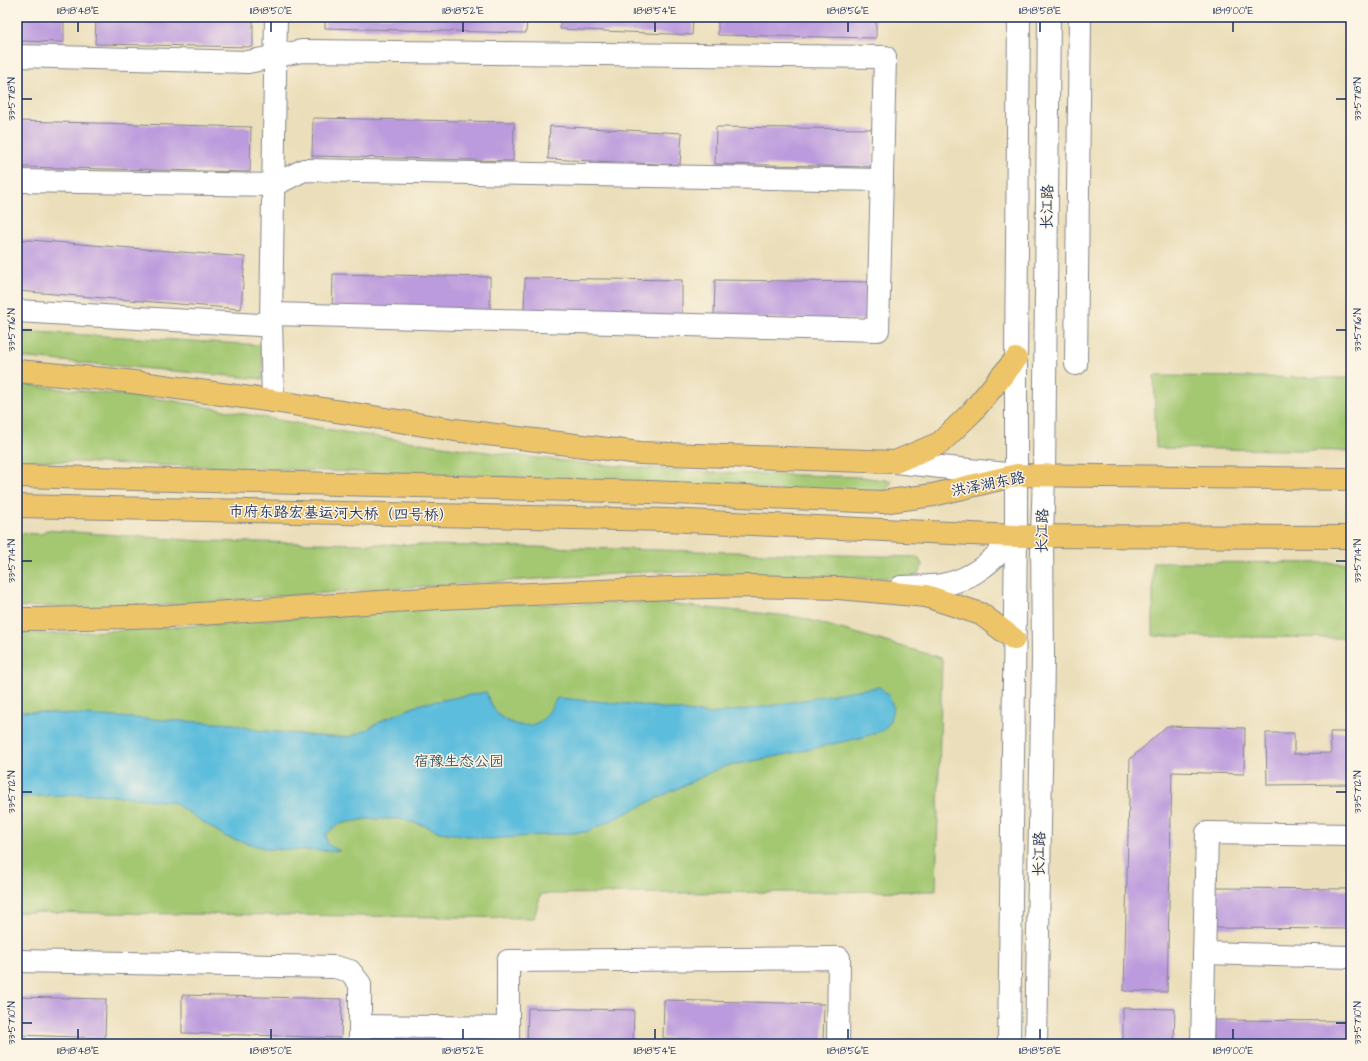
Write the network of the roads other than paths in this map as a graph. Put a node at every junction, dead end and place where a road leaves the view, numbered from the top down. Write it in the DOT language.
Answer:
graph roads {
  1 [pos="276,17"];
  2 [pos="1019,17"];
  3 [pos="1049,17"];
  4 [pos="1080,17"];
  5 [pos="17,56"];
  6 [pos="276,56"];
  7 [pos="882,180"];
  8 [pos="17,181"];
  9 [pos="274,184"];
  10 [pos="17,311"];
  11 [pos="272,317"];
  12 [pos="1016,359"];
  13 [pos="1076,364"];
  14 [pos="17,371"];
  15 [pos="273,401"];
  16 [pos="895,462"];
  17 [pos="1017,475"];
  18 [pos="1044,475"];
  19 [pos="17,476"];
  20 [pos="1351,479"];
  21 [pos="650,492"];
  22 [pos="17,506"];
  23 [pos="1016,536"];
  24 [pos="1042,536"];
  25 [pos="1351,538"];
  26 [pos="838,588"];
  27 [pos="17,618"];
  28 [pos="1014,639"];
  29 [pos="1351,835"];
  30 [pos="1204,953"];
  31 [pos="1351,957"];
  32 [pos="17,961"];
  33 [pos="360,1035"];
  34 [pos="508,1036"];
  35 [pos="838,1044"];
  36 [pos="1009,1044"];
  37 [pos="1036,1044"];
  38 [pos="1202,1044"];
  1 -- 6 [label="street"];
  2 -- 12 [label="street, 长江路"];
  3 -- 18 [label="street, 长江路"];
  4 -- 13 [label="street"];
  5 -- 6 [label="street"];
  6 -- 7 [label="street"];
  6 -- 9 [label="street"];
  7 -- 9 [label="street"];
  7 -- 11 [label="street"];
  8 -- 9 [label="street"];
  9 -- 11 [label="street"];
  10 -- 11 [label="street"];
  11 -- 15 [label="street"];
  12 -- 16 [label="main road"];
  12 -- 17 [label="street, 长江路"];
  14 -- 15 [label="main road"];
  15 -- 16 [label="main road"];
  16 -- 17 [label="street"];
  17 -- 18 [label="main road, 洪泽湖东路"];
  17 -- 21 [label="main road, 洪泽湖东路"];
  17 -- 23 [label="street, 长江路"];
  18 -- 20 [label="main road, 洪泽湖东路"];
  18 -- 24 [label="street, 长江路"];
  19 -- 21 [label="main road, 市府东路宏基运河大桥（四号桥）"];
  22 -- 23 [label="main road, 市府东路宏基运河大桥（四号桥）"];
  23 -- 24 [label="main road"];
  23 -- 26 [label="street"];
  23 -- 28 [label="street, 长江路"];
  24 -- 25 [label="main road"];
  24 -- 37 [label="street, 长江路"];
  26 -- 27 [label="main road"];
  26 -- 28 [label="main road"];
  28 -- 36 [label="street, 长江路"];
  29 -- 30 [label="street"];
  30 -- 31 [label="street"];
  30 -- 38 [label="street"];
  32 -- 33 [label="street"];
  33 -- 34 [label="street"];
  34 -- 35 [label="street"];
}
